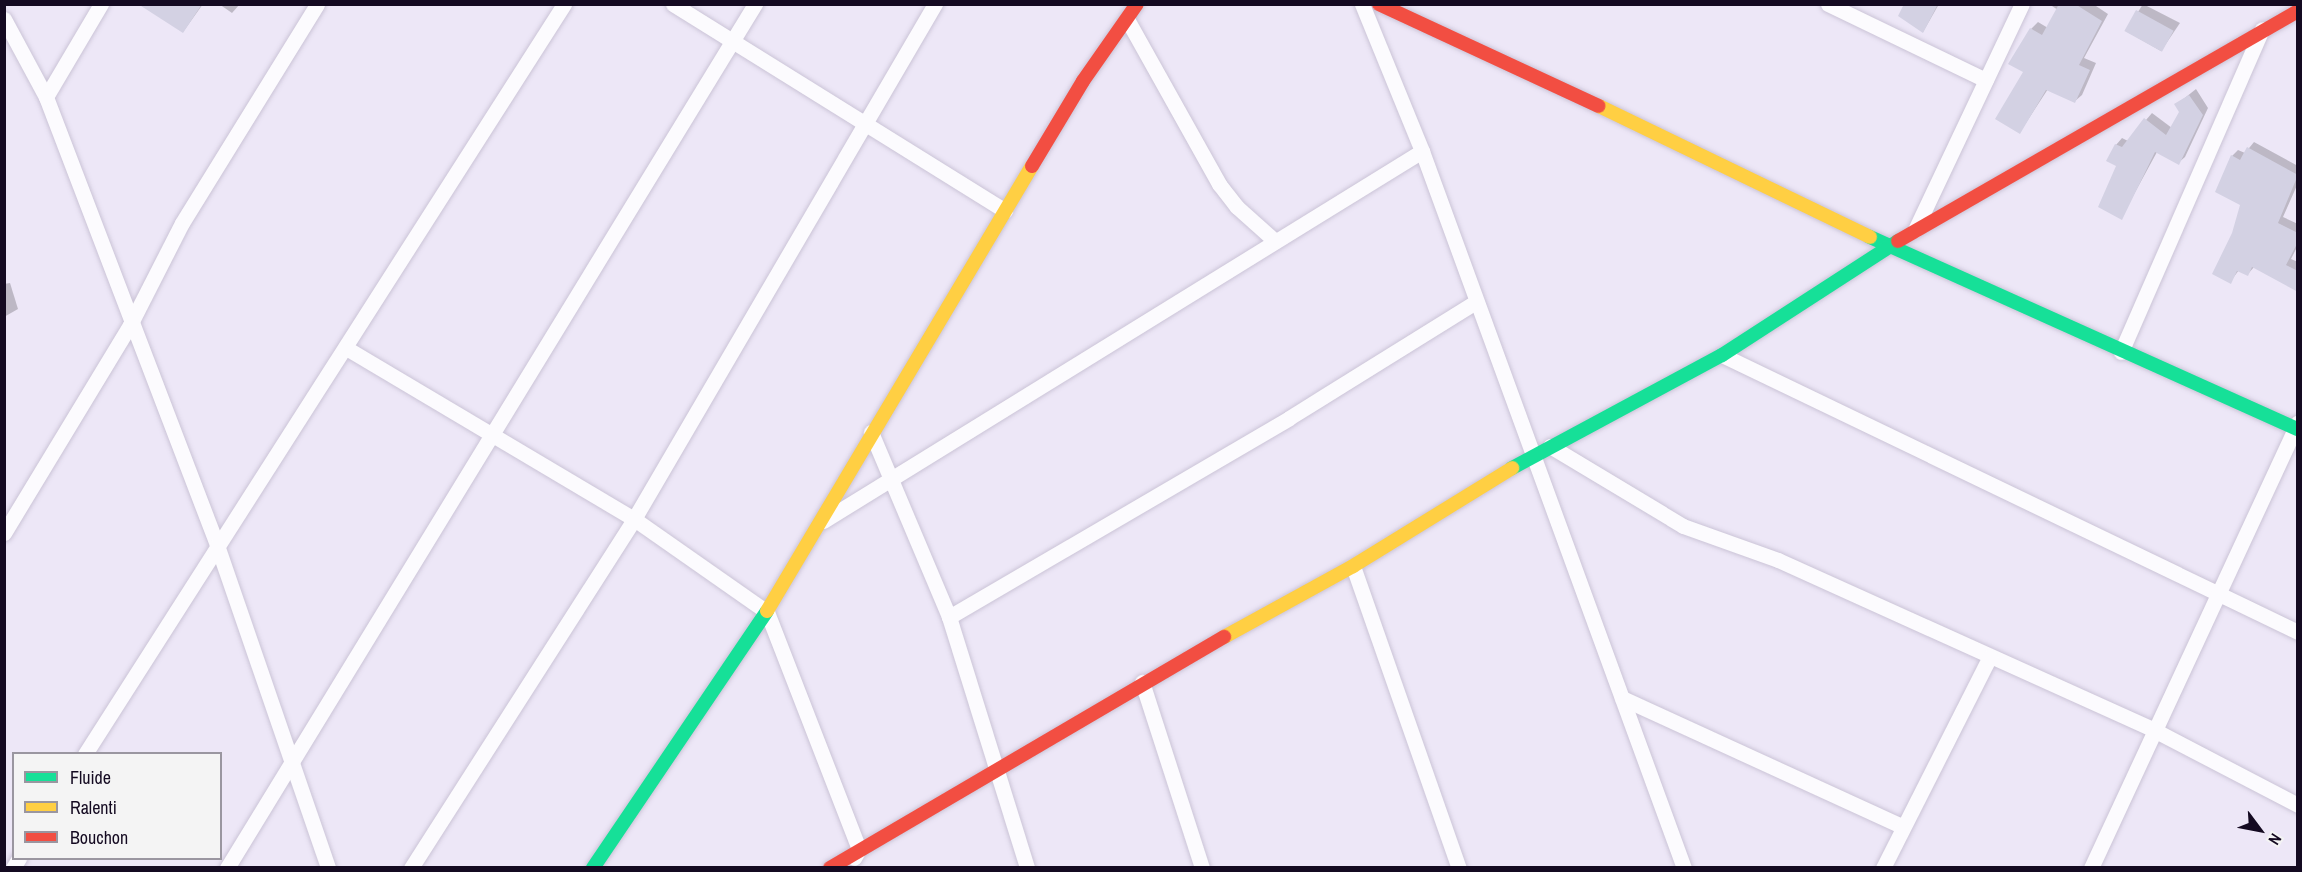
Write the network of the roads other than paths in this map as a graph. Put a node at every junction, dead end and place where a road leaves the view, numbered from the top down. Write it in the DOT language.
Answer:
graph roads {
  1 [pos="101,4"];
  2 [pos="317,4"];
  3 [pos="564,4"];
  4 [pos="673,4"];
  5 [pos="755,4"];
  6 [pos="935,4"];
  7 [pos="1137,4"];
  8 [pos="1362,4"];
  9 [pos="1379,4"];
  10 [pos="1828,4"];
  11 [pos="2022,4"];
  12 [pos="2298,11"];
  13 [pos="4,19"];
  14 [pos="1128,21"];
  15 [pos="2263,30"];
  16 [pos="734,41"];
  17 [pos="1986,80"];
  18 [pos="46,98"];
  19 [pos="864,123"];
  20 [pos="1422,151"];
  21 [pos="1005,211"];
  22 [pos="1915,230"];
  23 [pos="1275,241"];
  24 [pos="1892,248"];
  25 [pos="1475,302"];
  26 [pos="130,325"];
  27 [pos="346,348"];
  28 [pos="2121,352"];
  29 [pos="1722,355"];
  30 [pos="2297,427"];
  31 [pos="870,432"];
  32 [pos="492,436"];
  33 [pos="1550,446"];
  34 [pos="1532,456"];
  35 [pos="893,480"];
  36 [pos="634,519"];
  37 [pos="823,521"];
  38 [pos="4,533"];
  39 [pos="217,545"];
  40 [pos="1353,566"];
  41 [pos="2218,594"];
  42 [pos="767,612"];
  43 [pos="950,617"];
  44 [pos="2298,632"];
  45 [pos="1990,656"];
  46 [pos="1142,682"];
  47 [pos="1622,698"];
  48 [pos="2154,730"];
  49 [pos="86,752"];
  50 [pos="292,765"];
  51 [pos="996,773"];
  52 [pos="2298,805"];
  53 [pos="1902,826"];
  54 [pos="859,849"];
  55 [pos="227,867"];
  56 [pos="328,867"];
  57 [pos="411,867"];
  58 [pos="593,867"];
  59 [pos="830,867"];
  60 [pos="850,867"];
  61 [pos="864,867"];
  62 [pos="1028,867"];
  63 [pos="1202,867"];
  64 [pos="1459,867"];
  65 [pos="1684,867"];
  66 [pos="1883,867"];
  67 [pos="2091,867"];
  1 -- 18 [label="street"];
  2 -- 26 [label="street"];
  3 -- 27 [label="street"];
  4 -- 16 [label="street"];
  5 -- 16 [label="street"];
  6 -- 19 [label="street"];
  7 -- 14 [label="street"];
  8 -- 20 [label="street"];
  9 -- 24 [label="street"];
  10 -- 17 [label="street"];
  11 -- 17 [label="street"];
  12 -- 15 [label="street"];
  13 -- 18 [label="street"];
  14 -- 21 [label="street"];
  14 -- 23 [label="street"];
  15 -- 22 [label="street"];
  15 -- 28 [label="street"];
  16 -- 19 [label="street"];
  16 -- 32 [label="street"];
  17 -- 22 [label="street"];
  18 -- 26 [label="street"];
  19 -- 21 [label="street"];
  19 -- 36 [label="street"];
  20 -- 23 [label="street"];
  20 -- 25 [label="street"];
  21 -- 31 [label="street"];
  22 -- 24 [label="street"];
  23 -- 35 [label="street"];
  24 -- 28 [label="street"];
  24 -- 29 [label="street"];
  25 -- 34 [label="street"];
  25 -- 43 [label="street"];
  26 -- 38 [label="street"];
  26 -- 39 [label="street"];
  27 -- 32 [label="street"];
  27 -- 39 [label="street"];
  28 -- 30 [label="street"];
  29 -- 33 [label="street"];
  29 -- 41 [label="street"];
  30 -- 41 [label="street"];
  31 -- 35 [label="street"];
  31 -- 37 [label="street"];
  32 -- 36 [label="street"];
  32 -- 50 [label="street"];
  33 -- 34 [label="street"];
  33 -- 45 [label="street"];
  34 -- 40 [label="street"];
  34 -- 47 [label="street"];
  35 -- 37 [label="street"];
  35 -- 43 [label="street"];
  36 -- 42 [label="street"];
  36 -- 57 [label="street"];
  37 -- 42 [label="street"];
  39 -- 49 [label="street"];
  39 -- 50 [label="street"];
  40 -- 46 [label="street"];
  40 -- 64 [label="street"];
  41 -- 44 [label="street"];
  41 -- 48 [label="street"];
  42 -- 54 [label="street"];
  42 -- 58 [label="street"];
  43 -- 51 [label="street"];
  45 -- 48 [label="street"];
  45 -- 53 [label="street"];
  46 -- 51 [label="street"];
  46 -- 63 [label="street"];
  47 -- 53 [label="street"];
  47 -- 65 [label="street"];
  48 -- 52 [label="street"];
  48 -- 67 [label="street"];
  50 -- 55 [label="street"];
  50 -- 56 [label="street"];
  51 -- 54 [label="street"];
  51 -- 62 [label="street"];
  53 -- 66 [label="street"];
  54 -- 59 [label="street"];
  54 -- 60 [label="street"];
  54 -- 61 [label="street"];
}
